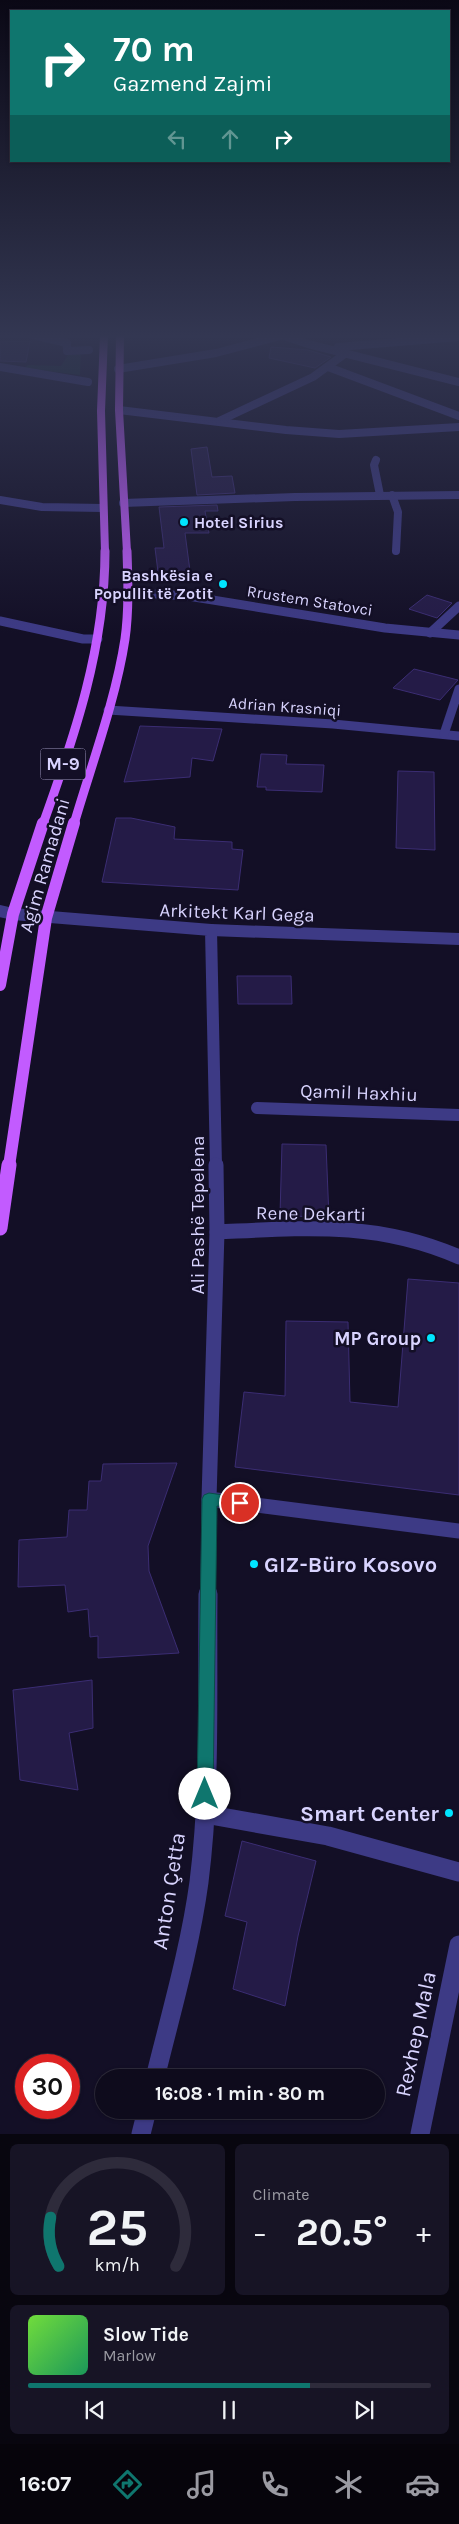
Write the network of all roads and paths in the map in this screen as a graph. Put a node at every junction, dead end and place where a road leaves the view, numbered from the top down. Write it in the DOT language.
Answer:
graph roads {
  1 [pos="101,435"];
  2 [pos="120,435"];
  3 [pos="376,460"];
  4 [pos="380,495"];
  5 [pos="392,495"];
  6 [pos="459,495"];
  7 [pos="0,500"];
  8 [pos="124,503"];
  9 [pos="103,508"];
  10 [pos="396,551"];
  11 [pos="156,594"];
  12 [pos="459,606"];
  13 [pos="0,620"];
  14 [pos="430,633"];
  15 [pos="459,635"];
  16 [pos="98,639"];
  17 [pos="459,689"];
  18 [pos="108,710"];
  19 [pos="444,734"];
  20 [pos="459,736"];
  21 [pos="0,911"];
  22 [pos="13,914"];
  23 [pos="46,918"];
  24 [pos="212,930"];
  25 [pos="459,939"];
  26 [pos="0,985"];
  27 [pos="257,1108"];
  28 [pos="459,1115"];
  29 [pos="0,1228"];
  30 [pos="217,1232"];
  31 [pos="459,1257"];
  32 [pos="209,1499"];
  33 [pos="459,1531"];
  34 [pos="205,1814"];
  35 [pos="459,1872"];
  36 [pos="459,1945"];
  37 [pos="157,2069"];
  38 [pos="144,2119"];
  39 [pos="141,2134"];
  40 [pos="420,2134"];
  1 -- 9 [label="main road, Agim Ramadani / M-9"];
  2 -- 8 [label="main road, Agim Ramadani"];
  3 -- 4 [label="street"];
  4 -- 5 [label="street"];
  4 -- 8 [label="street"];
  5 -- 6 [label="street"];
  5 -- 10 [label="street"];
  7 -- 9 [label="street"];
  8 -- 18 [label="main road, Agim Ramadani / M-9"];
  9 -- 16 [label="main road, Agim Ramadani / M-9"];
  11 -- 14 [label="street, Rrustem Statovci"];
  12 -- 14 [label="street"];
  13 -- 16 [label="street"];
  14 -- 15 [label="street, Rrustem Statovci"];
  16 -- 22 [label="main road, Agim Ramadani / M-9"];
  17 -- 19 [label="street"];
  18 -- 19 [label="street, Adrian Krasniqi"];
  18 -- 23 [label="main road, Agim Ramadani / M-9"];
  19 -- 20 [label="street, Adrian Krasniqi"];
  21 -- 22 [label="street, Arkitekt Karl Gega"];
  22 -- 23 [label="street, Arkitekt Karl Gega"];
  22 -- 26 [label="main road, Agim Ramadani / M-9"];
  23 -- 24 [label="street, Arkitekt Karl Gega"];
  23 -- 29 [label="main road, Agim Ramadani / M-9"];
  24 -- 25 [label="street, Arkitekt Karl Gega"];
  24 -- 30 [label="street, Ali Pashë Tepelena"];
  27 -- 28 [label="street, Qamil Haxhiu"];
  30 -- 31 [label="street, Rene Dekarti"];
  30 -- 32 [label="street, Ali Pashë Tepelena"];
  32 -- 33 [label="street"];
  32 -- 34 [label="street, Anton Çetta"];
  34 -- 35 [label="street"];
  34 -- 37 [label="street, Anton Çetta"];
  36 -- 40 [label="street, Rexhep Mala"];
  38 -- 39 [label="street"];
}
